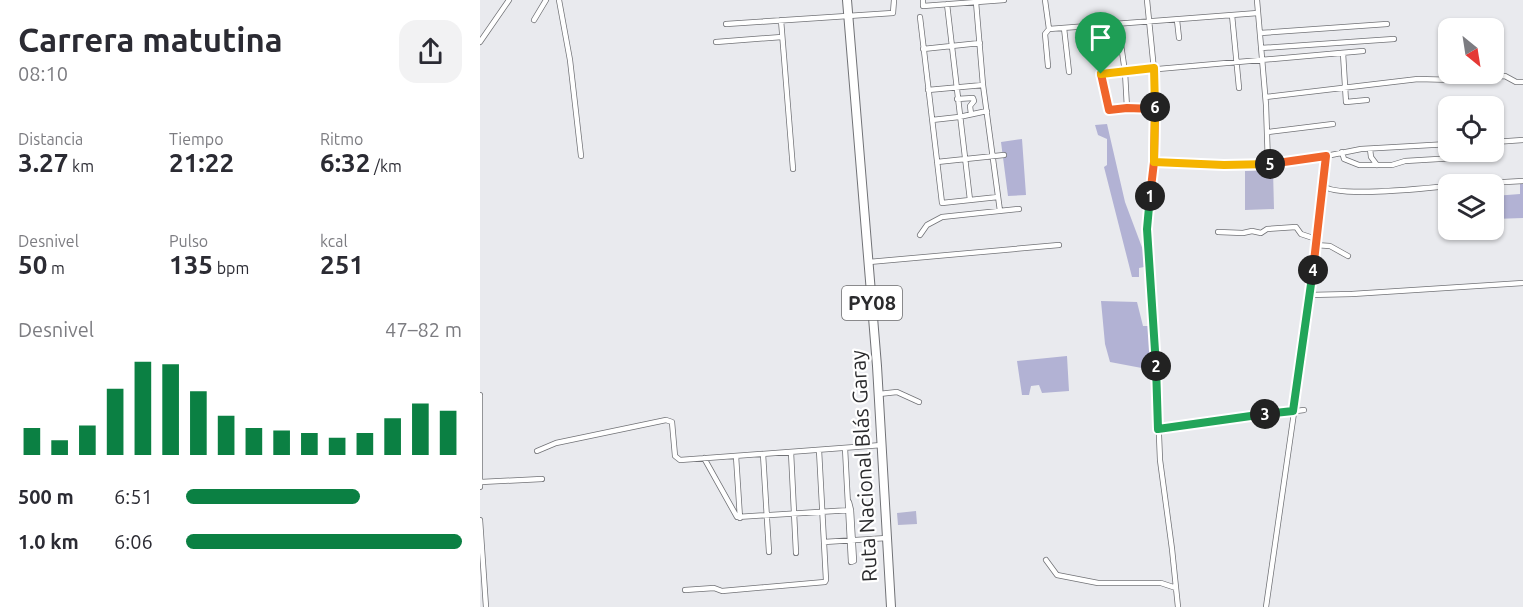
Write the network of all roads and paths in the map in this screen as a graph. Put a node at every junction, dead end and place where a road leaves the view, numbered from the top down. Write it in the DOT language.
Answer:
graph roads {
  1 [pos="508,0"];
  2 [pos="546,0"];
  3 [pos="560,0"];
  4 [pos="847,0"];
  5 [pos="894,0"];
  6 [pos="923,0"];
  7 [pos="1004,0"];
  8 [pos="1045,0"];
  9 [pos="1147,0"];
  10 [pos="1257,0"];
  11 [pos="958,2"];
  12 [pos="976,2"];
  13 [pos="947,4"];
  14 [pos="1258,13"];
  15 [pos="848,15"];
  16 [pos="1232,15"];
  17 [pos="920,17"];
  18 [pos="534,20"];
  19 [pos="781,20"];
  20 [pos="1177,20"];
  21 [pos="1149,22"];
  22 [pos="726,24"];
  23 [pos="1118,24"];
  24 [pos="1387,24"];
  25 [pos="1090,26"];
  26 [pos="1064,28"];
  27 [pos="1049,29"];
  28 [pos="1260,33"];
  29 [pos="783,37"];
  30 [pos="1179,38"];
  31 [pos="1394,39"];
  32 [pos="480,42"];
  33 [pos="716,42"];
  34 [pos="980,43"];
  35 [pos="952,46"];
  36 [pos="1261,48"];
  37 [pos="923,49"];
  38 [pos="1363,51"];
  39 [pos="1343,53"];
  40 [pos="1262,59"];
  41 [pos="1236,62"];
  42 [pos="1048,66"];
  43 [pos="1154,68"];
  44 [pos="1069,72"];
  45 [pos="1125,72"];
  46 [pos="1101,74"];
  47 [pos="1523,82"];
  48 [pos="983,85"];
  49 [pos="956,87"];
  50 [pos="1344,87"];
  51 [pos="1239,88"];
  52 [pos="928,90"];
  53 [pos="1266,97"];
  54 [pos="957,99"];
  55 [pos="1367,100"];
  56 [pos="1127,108"];
  57 [pos="1155,109"];
  58 [pos="987,111"];
  59 [pos="971,114"];
  60 [pos="959,117"];
  61 [pos="932,120"];
  62 [pos="1333,124"];
  63 [pos="1268,132"];
  64 [pos="1523,140"];
  65 [pos="1504,141"];
  66 [pos="1434,145"];
  67 [pos="1438,145"];
  68 [pos="1370,149"];
  69 [pos="1342,152"];
  70 [pos="1004,155"];
  71 [pos="581,156"];
  72 [pos="1326,156"];
  73 [pos="993,157"];
  74 [pos="965,159"];
  75 [pos="1434,159"];
  76 [pos="1438,159"];
  77 [pos="937,162"];
  78 [pos="1154,162"];
  79 [pos="1268,164"];
  80 [pos="1377,165"];
  81 [pos="793,169"];
  82 [pos="1523,181"];
  83 [pos="1504,182"];
  84 [pos="1322,185"];
  85 [pos="1438,187"];
  86 [pos="998,197"];
  87 [pos="970,200"];
  88 [pos="1019,210"];
  89 [pos="1000,211"];
  90 [pos="1218,232"];
  91 [pos="920,235"];
  92 [pos="1316,242"];
  93 [pos="1059,245"];
  94 [pos="1348,256"];
  95 [pos="869,262"];
  96 [pos="1523,283"];
  97 [pos="1309,295"];
  98 [pos="879,394"];
  99 [pos="480,395"];
  100 [pos="919,402"];
  101 [pos="1304,410"];
  102 [pos="1293,411"];
  103 [pos="1158,429"];
  104 [pos="882,445"];
  105 [pos="845,448"];
  106 [pos="819,450"];
  107 [pos="537,451"];
  108 [pos="791,452"];
  109 [pos="763,454"];
  110 [pos="736,456"];
  111 [pos="704,458"];
  112 [pos="542,479"];
  113 [pos="481,482"];
  114 [pos="480,487"];
  115 [pos="849,510"];
  116 [pos="822,512"];
  117 [pos="795,514"];
  118 [pos="767,516"];
  119 [pos="740,518"];
  120 [pos="480,520"];
  121 [pos="887,539"];
  122 [pos="851,542"];
  123 [pos="824,544"];
  124 [pos="769,552"];
  125 [pos="796,553"];
  126 [pos="1046,560"];
  127 [pos="1176,588"];
  128 [pos="685,590"];
  129 [pos="486,607"];
  130 [pos="893,607"];
  131 [pos="1178,607"];
  132 [pos="1266,607"];
  1 -- 32 [label="street"];
  2 -- 18 [label="street"];
  3 -- 71 [label="street"];
  4 -- 15 [label="highway, Ruta Nacional Blás Garay / PY08"];
  5 -- 15 [label="street"];
  6 -- 13 [label="street"];
  7 -- 12 [label="street"];
  8 -- 27 [label="street"];
  9 -- 21 [label="street"];
  10 -- 14 [label="street"];
  11 -- 12 [label="street"];
  11 -- 13 [label="street"];
  12 -- 34 [label="street"];
  13 -- 35 [label="street"];
  14 -- 16 [label="street"];
  14 -- 28 [label="street"];
  15 -- 19 [label="street"];
  15 -- 95 [label="highway, Ruta Nacional Blás Garay / PY08"];
  16 -- 20 [label="street"];
  16 -- 41 [label="street"];
  17 -- 37 [label="street"];
  19 -- 22 [label="street"];
  19 -- 29 [label="street"];
  20 -- 21 [label="street"];
  20 -- 30 [label="street"];
  21 -- 23 [label="street"];
  21 -- 43 [label="street"];
  23 -- 25 [label="street"];
  23 -- 45 [label="street"];
  24 -- 28 [label="street"];
  25 -- 26 [label="street"];
  25 -- 46 [label="street"];
  26 -- 27 [label="street"];
  26 -- 44 [label="street"];
  27 -- 42 [label="street"];
  28 -- 36 [label="street"];
  29 -- 33 [label="street"];
  29 -- 81 [label="street"];
  31 -- 36 [label="street"];
  34 -- 35 [label="street"];
  34 -- 48 [label="street"];
  35 -- 37 [label="street"];
  35 -- 49 [label="street"];
  36 -- 40 [label="street"];
  37 -- 52 [label="street"];
  38 -- 39 [label="street"];
  39 -- 40 [label="street"];
  39 -- 50 [label="street"];
  40 -- 41 [label="street"];
  40 -- 53 [label="street"];
  41 -- 43 [label="street"];
  41 -- 51 [label="street"];
  43 -- 45 [label="street"];
  43 -- 57 [label="street"];
  45 -- 46 [label="street"];
  45 -- 56 [label="street"];
  46 -- 56 [label="street"];
  47 -- 50 [label="street"];
  48 -- 49 [label="street"];
  48 -- 58 [label="street"];
  49 -- 52 [label="street"];
  49 -- 54 [label="street"];
  50 -- 53 [label="street"];
  50 -- 55 [label="street"];
  52 -- 61 [label="street"];
  53 -- 63 [label="street"];
  54 -- 59 [label="street"];
  54 -- 60 [label="street"];
  56 -- 57 [label="street"];
  57 -- 78 [label="street"];
  58 -- 59 [label="street"];
  58 -- 73 [label="street"];
  59 -- 60 [label="street"];
  60 -- 61 [label="street"];
  60 -- 74 [label="street"];
  61 -- 77 [label="street"];
  62 -- 63 [label="street"];
  63 -- 79 [label="street"];
  64 -- 65 [label="street"];
  66 -- 67 [label="street"];
  66 -- 68 [label="street"];
  66 -- 75 [label="street"];
  68 -- 69 [label="street"];
  68 -- 80 [label="street"];
  69 -- 72 [label="street"];
  69 -- 80 [label="street"];
  70 -- 73 [label="street"];
  72 -- 79 [label="street"];
  72 -- 84 [label="street"];
  73 -- 74 [label="street"];
  73 -- 86 [label="street"];
  74 -- 77 [label="street"];
  74 -- 87 [label="street"];
  75 -- 76 [label="street"];
  75 -- 80 [label="street"];
  77 -- 87 [label="street"];
  78 -- 79 [label="street"];
  78 -- 103 [label="street"];
  82 -- 83 [label="street"];
  84 -- 85 [label="street"];
  84 -- 92 [label="street"];
  86 -- 87 [label="street"];
  86 -- 89 [label="street"];
  88 -- 89 [label="street"];
  89 -- 91 [label="street"];
  90 -- 92 [label="street"];
  92 -- 94 [label="street"];
  92 -- 97 [label="street"];
  93 -- 95 [label="street"];
  95 -- 98 [label="highway, Ruta Nacional Blás Garay / PY08"];
  96 -- 97 [label="street"];
  97 -- 102 [label="street"];
  98 -- 100 [label="street"];
  98 -- 104 [label="highway, Ruta Nacional Blás Garay / PY08"];
  99 -- 113 [label="street"];
  101 -- 102 [label="street"];
  102 -- 103 [label="street"];
  102 -- 132 [label="street"];
  103 -- 127 [label="street"];
  104 -- 105 [label="street"];
  104 -- 121 [label="highway, Ruta Nacional Blás Garay / PY08"];
  105 -- 106 [label="street"];
  105 -- 115 [label="street"];
  106 -- 108 [label="street"];
  106 -- 116 [label="street"];
  107 -- 111 [label="street"];
  108 -- 109 [label="street"];
  108 -- 117 [label="street"];
  109 -- 110 [label="street"];
  109 -- 118 [label="street"];
  110 -- 111 [label="street"];
  110 -- 119 [label="street"];
  111 -- 119 [label="street"];
  112 -- 113 [label="street"];
  113 -- 114 [label="street"];
  115 -- 116 [label="street"];
  115 -- 122 [label="street"];
  116 -- 117 [label="street"];
  116 -- 123 [label="street"];
  117 -- 118 [label="street"];
  117 -- 125 [label="street"];
  118 -- 119 [label="street"];
  118 -- 124 [label="street"];
  120 -- 129 [label="street"];
  121 -- 122 [label="street"];
  121 -- 130 [label="highway, Ruta Nacional Blás Garay / PY08"];
  122 -- 123 [label="street"];
  123 -- 128 [label="street"];
  126 -- 127 [label="street"];
  127 -- 131 [label="street"];
}
